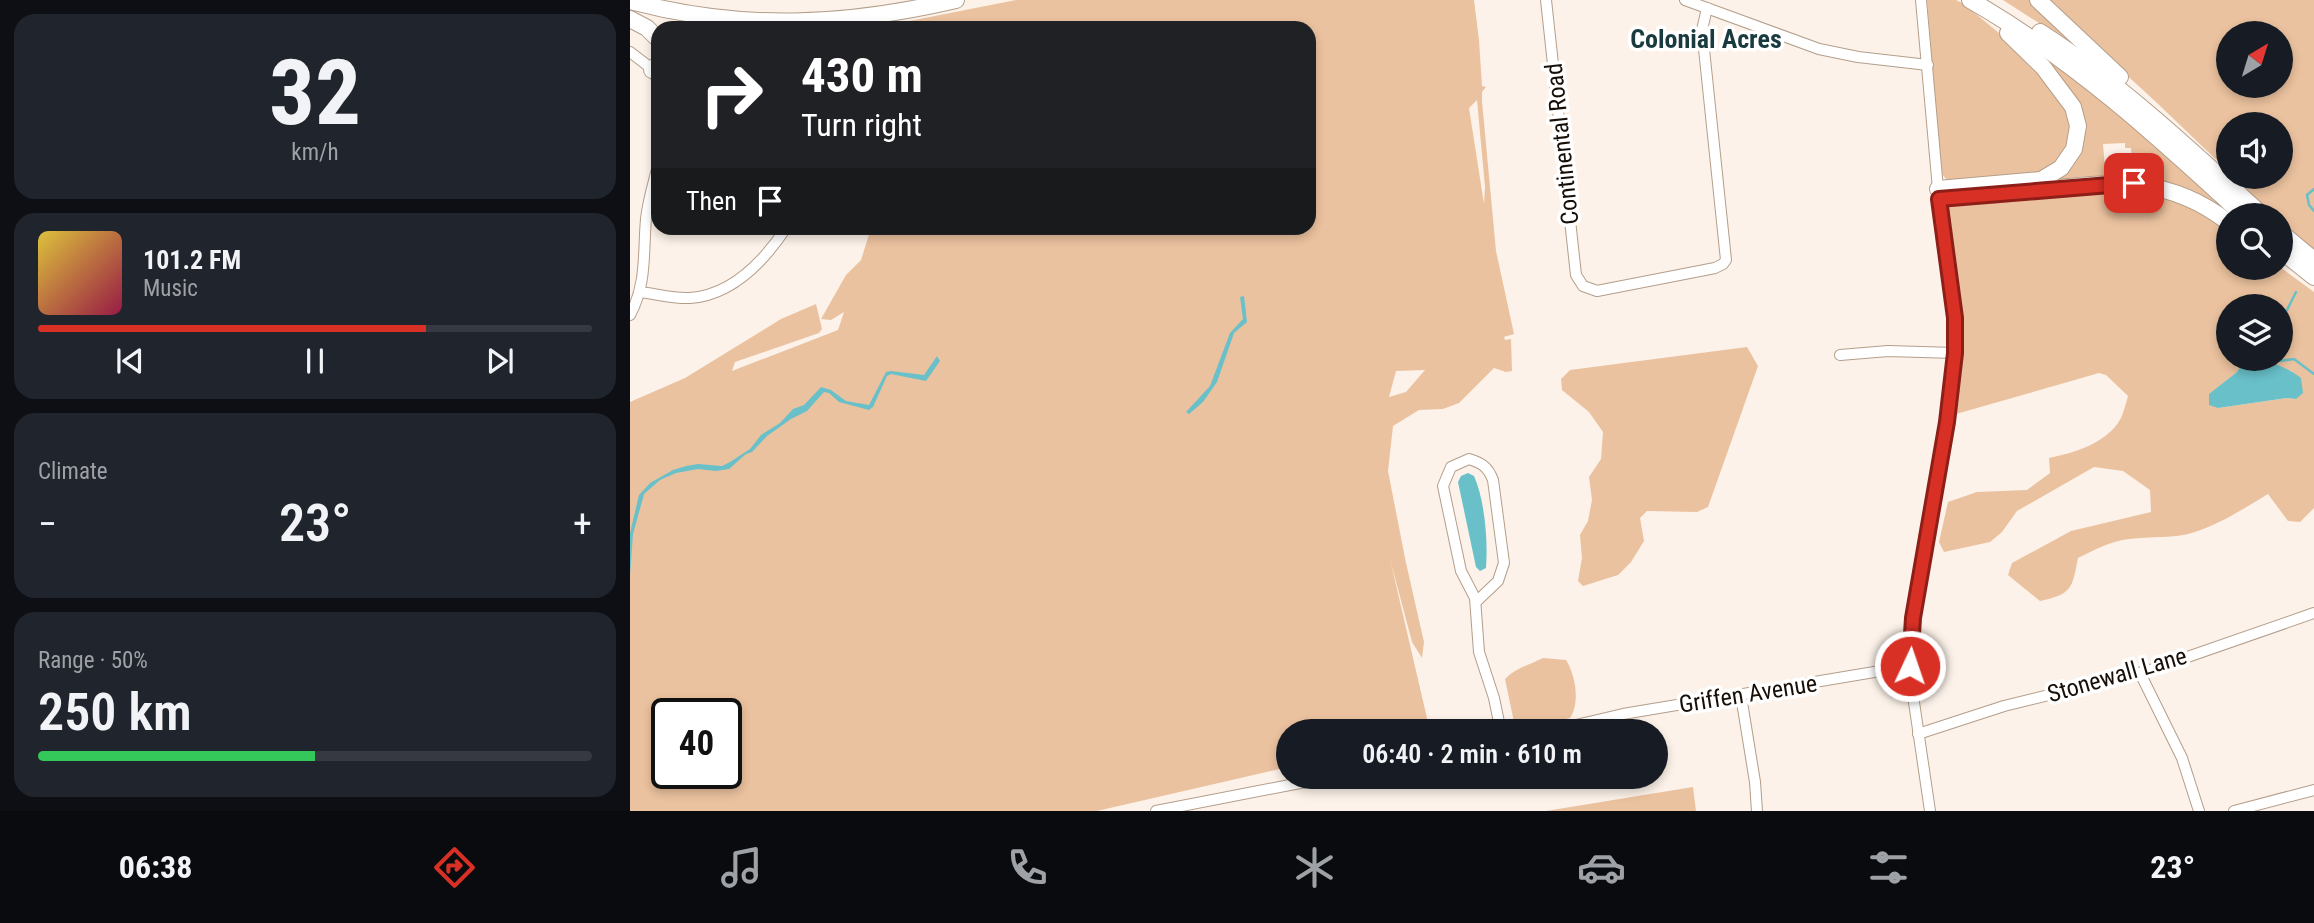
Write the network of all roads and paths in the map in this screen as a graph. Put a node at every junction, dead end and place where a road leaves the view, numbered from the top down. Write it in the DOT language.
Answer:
graph roads {
  1 [pos="664,0"];
  2 [pos="912,0"];
  3 [pos="957,0"];
  4 [pos="1546,0"];
  5 [pos="1685,0"];
  6 [pos="1921,0"];
  7 [pos="1969,0"];
  8 [pos="1989,0"];
  9 [pos="2038,0"];
  10 [pos="630,1"];
  11 [pos="1707,8"];
  12 [pos="630,19"];
  13 [pos="757,21"];
  14 [pos="817,21"];
  15 [pos="870,21"];
  16 [pos="651,32"];
  17 [pos="630,52"];
  18 [pos="1928,65"];
  19 [pos="651,67"];
  20 [pos="2187,146"];
  21 [pos="651,194"];
  22 [pos="1939,194"];
  23 [pos="2230,203"];
  24 [pos="2249,203"];
  25 [pos="2216,214"];
  26 [pos="780,235"];
  27 [pos="2293,243"];
  28 [pos="2293,260"];
  29 [pos="2314,260"];
  30 [pos="2293,273"];
  31 [pos="2314,277"];
  32 [pos="2314,287"];
  33 [pos="640,292"];
  34 [pos="630,315"];
  35 [pos="1955,353"];
  36 [pos="1840,355"];
  37 [pos="1476,603"];
  38 [pos="2314,612"];
  39 [pos="1910,666"];
  40 [pos="2140,673"];
  41 [pos="1741,696"];
  42 [pos="1498,719"];
  43 [pos="1602,719"];
  44 [pos="1919,734"];
  45 [pos="1276,788"];
  46 [pos="2314,790"];
  47 [pos="1156,811"];
  48 [pos="1757,811"];
  49 [pos="1930,811"];
  50 [pos="2199,811"];
  51 [pos="2234,811"];
  1 -- 2 [label="highway"];
  3 -- 14 [label="highway"];
  3 -- 15 [label="highway"];
  4 -- 11 [label="street, Continental Road"];
  5 -- 11 [label="street"];
  6 -- 18 [label="street"];
  7 -- 22 [label="highway"];
  7 -- 23 [label="highway"];
  8 -- 20 [label="highway"];
  9 -- 20 [label="highway"];
  10 -- 13 [label="highway"];
  11 -- 18 [label="street"];
  12 -- 16 [label="highway"];
  17 -- 19 [label="street"];
  18 -- 22 [label="street"];
  20 -- 24 [label="highway"];
  21 -- 33 [label="street"];
  22 -- 25 [label="highway"];
  22 -- 35 [label="street"];
  26 -- 33 [label="street"];
  27 -- 29 [label="highway"];
  28 -- 31 [label="highway"];
  30 -- 32 [label="highway"];
  33 -- 34 [label="street"];
  35 -- 36 [label="street"];
  35 -- 39 [label="street"];
  37 -- 37 [label="street"];
  37 -- 42 [label="street"];
  38 -- 40 [label="street, Stonewall Lane"];
  39 -- 41 [label="street, Griffen Avenue"];
  39 -- 44 [label="street"];
  40 -- 44 [label="street, Stonewall Lane"];
  40 -- 50 [label="street"];
  41 -- 43 [label="street, Griffen Avenue"];
  41 -- 48 [label="street"];
  44 -- 49 [label="street"];
  45 -- 47 [label="street"];
  46 -- 51 [label="street"];
}
